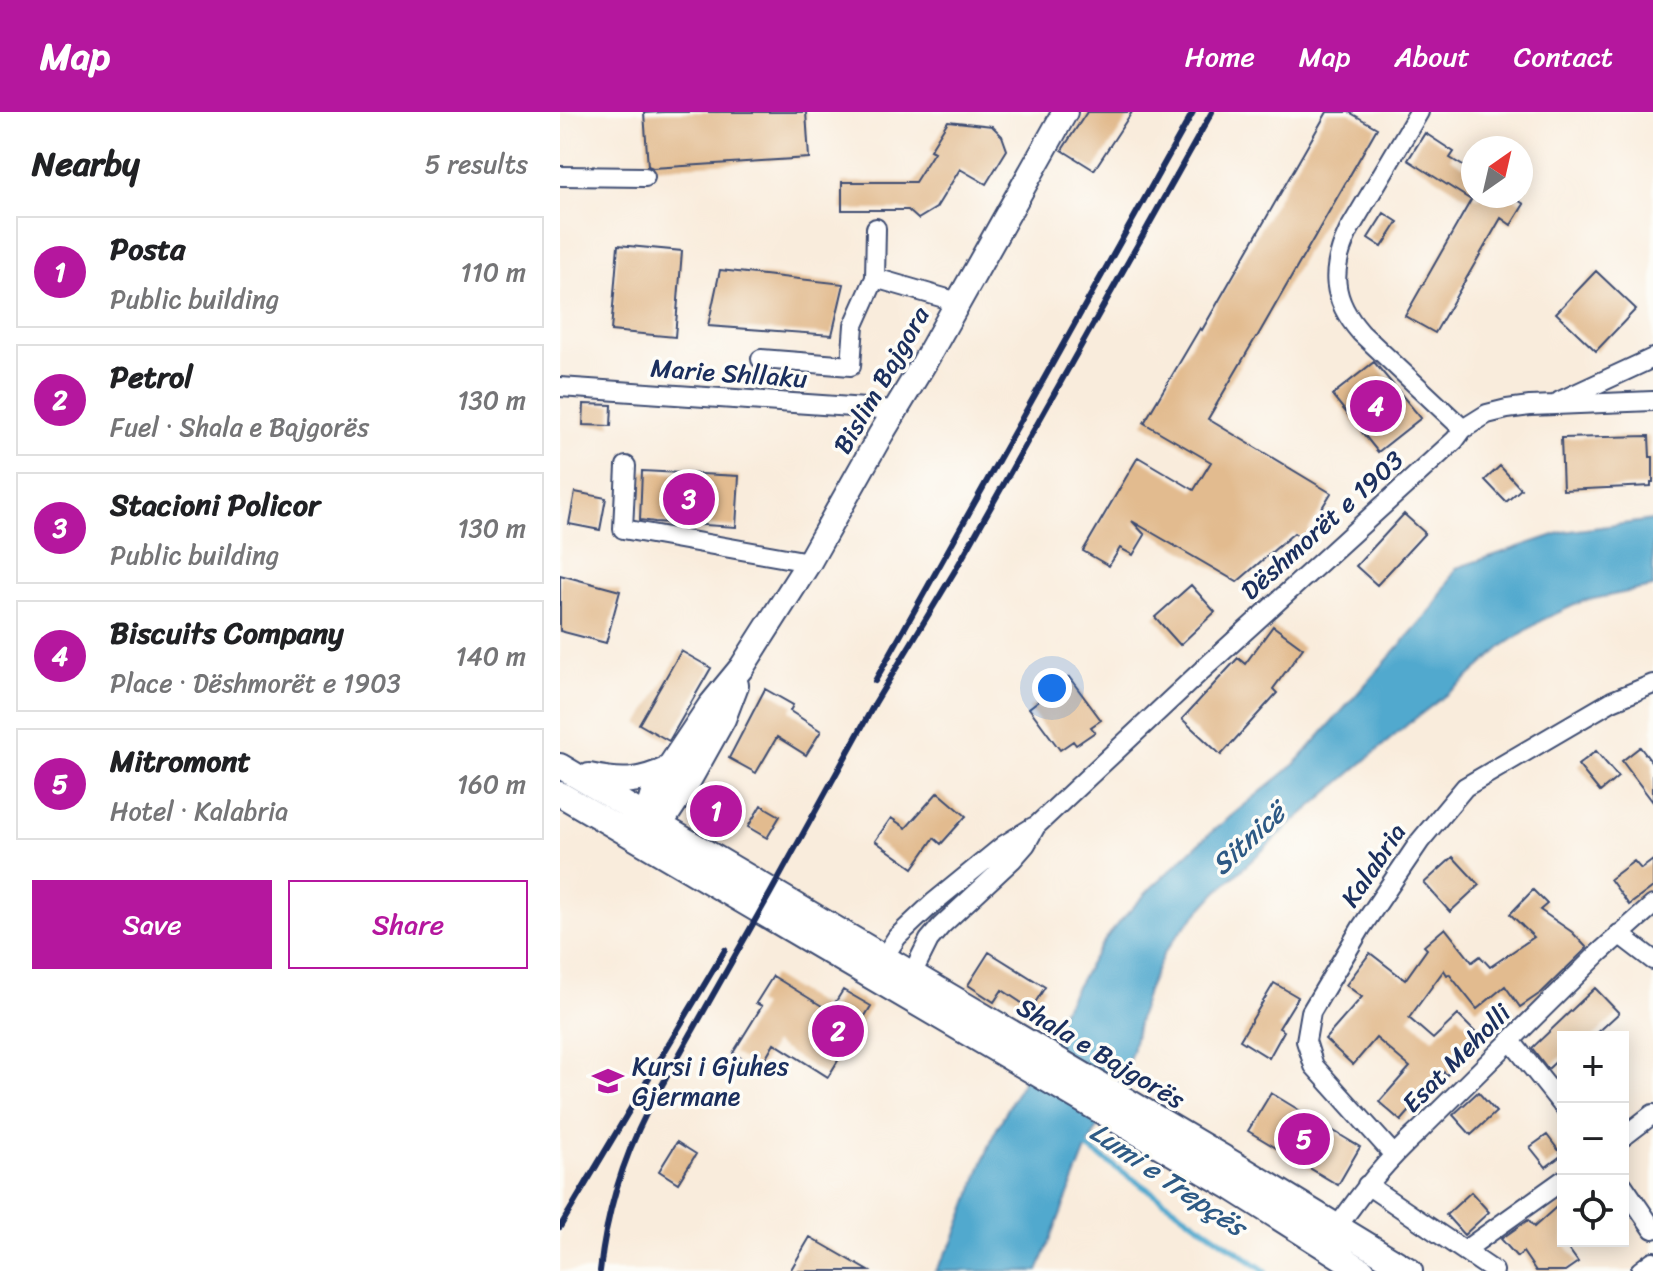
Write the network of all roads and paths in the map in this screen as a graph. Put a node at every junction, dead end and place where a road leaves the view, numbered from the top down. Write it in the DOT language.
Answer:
graph roads {
  1 [pos="1419,112"];
  2 [pos="1057,114"];
  3 [pos="560,176"];
  4 [pos="645,177"];
  5 [pos="876,228"];
  6 [pos="875,278"];
  7 [pos="958,302"];
  8 [pos="1653,358"];
  9 [pos="761,359"];
  10 [pos="560,387"];
  11 [pos="1653,401"];
  12 [pos="1550,406"];
  13 [pos="895,410"];
  14 [pos="1463,429"];
  15 [pos="626,466"];
  16 [pos="809,562"];
  17 [pos="742,667"];
  18 [pos="1653,684"];
  19 [pos="668,769"];
  20 [pos="564,778"];
  21 [pos="685,787"];
  22 [pos="653,820"];
  23 [pos="1036,826"];
  24 [pos="642,841"];
  25 [pos="693,844"];
  26 [pos="757,896"];
  27 [pos="1653,905"];
  28 [pos="1619,934"];
  29 [pos="1653,960"];
  30 [pos="877,967"];
  31 [pos="907,984"];
  32 [pos="1511,1041"];
  33 [pos="1561,1103"];
  34 [pos="1653,1114"];
  35 [pos="1629,1132"];
  36 [pos="1393,1154"];
  37 [pos="1237,1178"];
  38 [pos="1557,1184"];
  39 [pos="1367,1185"];
  40 [pos="1629,1194"];
  41 [pos="1338,1226"];
  42 [pos="1653,1229"];
  43 [pos="1465,1250"];
  44 [pos="1653,1261"];
  45 [pos="1363,1271"];
  46 [pos="1410,1271"];
  47 [pos="1494,1271"];
  48 [pos="1640,1271"];
  1 -- 14 [label="street"];
  2 -- 7 [label="main road, Bislim Bajgora"];
  3 -- 4 [label="street"];
  5 -- 6 [label="street"];
  6 -- 7 [label="street"];
  6 -- 9 [label="street"];
  7 -- 13 [label="main road, Bislim Bajgora"];
  8 -- 12 [label="street"];
  10 -- 13 [label="street, Marie Shllaku"];
  11 -- 12 [label="street, Dëshmorët e 1903"];
  12 -- 14 [label="street, Dëshmorët e 1903"];
  13 -- 16 [label="main road, Bislim Bajgora"];
  14 -- 23 [label="street, Dëshmorët e 1903"];
  15 -- 16 [label="street"];
  16 -- 17 [label="main road, Bislim Bajgora"];
  17 -- 19 [label="main road, Bislim Bajgora"];
  17 -- 21 [label="main road, Bislim Bajgora"];
  18 -- 36 [label="street, Kalabria"];
  19 -- 20 [label="main road"];
  19 -- 22 [label="main road, Bislim Bajgora"];
  20 -- 22 [label="main road"];
  20 -- 24 [label="main road"];
  21 -- 22 [label="main road, Bislim Bajgora"];
  21 -- 25 [label="main road"];
  22 -- 24 [label="main road, Bislim Bajgora"];
  22 -- 25 [label="main road"];
  23 -- 30 [label="street, Dëshmorët e 1903"];
  23 -- 31 [label="street, Dëshmorët e 1903"];
  24 -- 26 [label="main road"];
  25 -- 26 [label="main road"];
  26 -- 30 [label="main road, Shala e Bajgorës"];
  27 -- 28 [label="street, Esat Meholli"];
  28 -- 29 [label="street"];
  28 -- 32 [label="street, Esat Meholli"];
  30 -- 31 [label="main road, Shala e Bajgorës"];
  31 -- 37 [label="main road, Shala e Bajgorës"];
  32 -- 33 [label="street"];
  32 -- 36 [label="street, Esat Meholli"];
  34 -- 35 [label="street"];
  36 -- 39 [label="street, Esat Meholli"];
  37 -- 41 [label="main road, Shala e Bajgorës"];
  37 -- 45 [label="main road, Shala e Bajgorës"];
  38 -- 43 [label="street"];
  39 -- 41 [label="street, Esat Meholli"];
  39 -- 43 [label="street"];
  40 -- 42 [label="street"];
  41 -- 46 [label="main road, Shala e Bajgorës"];
  43 -- 47 [label="street"];
  44 -- 48 [label="street"];
}
